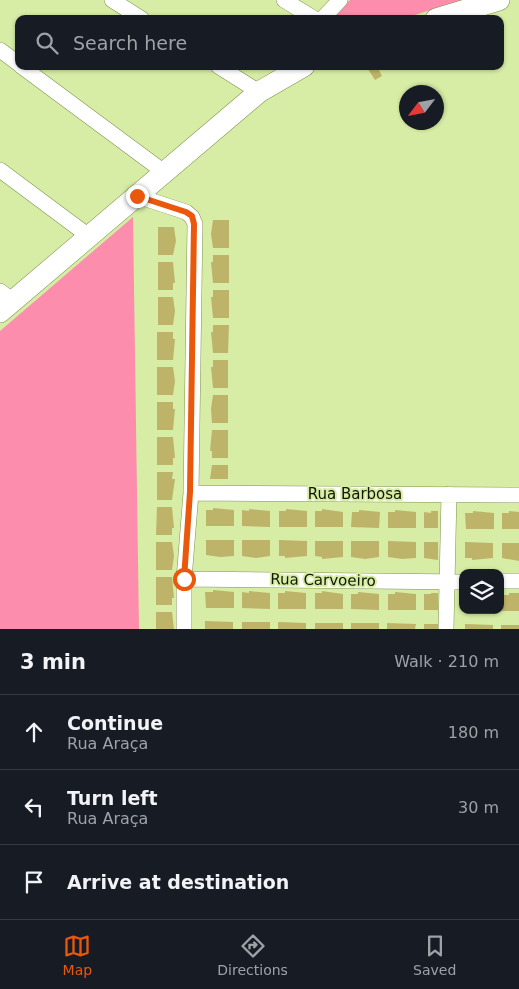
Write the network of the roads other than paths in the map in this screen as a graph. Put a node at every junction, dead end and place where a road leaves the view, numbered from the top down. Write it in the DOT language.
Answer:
graph roads {
  1 [pos="112,0"];
  2 [pos="284,0"];
  3 [pos="340,0"];
  4 [pos="499,0"];
  5 [pos="136,15"];
  6 [pos="308,15"];
  7 [pos="326,15"];
  8 [pos="449,15"];
  9 [pos="0,50"];
  10 [pos="15,61"];
  11 [pos="27,70"];
  12 [pos="224,70"];
  13 [pos="297,70"];
  14 [pos="260,92"];
  15 [pos="0,170"];
  16 [pos="164,172"];
  17 [pos="137,196"];
  18 [pos="90,237"];
  19 [pos="4,301"];
  20 [pos="190,492"];
  21 [pos="449,494"];
  22 [pos="519,495"];
  23 [pos="184,579"];
  24 [pos="504,581"];
  25 [pos="519,581"];
  26 [pos="446,582"];
  27 [pos="459,582"];
  28 [pos="184,629"];
  29 [pos="446,629"];
  1 -- 5 [label="street"];
  2 -- 6 [label="street"];
  3 -- 7 [label="street"];
  4 -- 8 [label="street"];
  9 -- 10 [label="street"];
  11 -- 16 [label="street"];
  12 -- 14 [label="street"];
  13 -- 14 [label="street"];
  14 -- 16 [label="street"];
  15 -- 18 [label="street"];
  16 -- 17 [label="street"];
  17 -- 18 [label="street"];
  17 -- 20 [label="street"];
  18 -- 19 [label="street"];
  20 -- 21 [label="street, Rua Barbosa"];
  20 -- 23 [label="street"];
  21 -- 22 [label="street, Rua Barbosa"];
  21 -- 26 [label="street"];
  23 -- 26 [label="street, Rua Carvoeiro"];
  23 -- 28 [label="street"];
  24 -- 25 [label="street"];
  26 -- 27 [label="street, Rua Carvoeiro"];
  26 -- 29 [label="street"];
}
